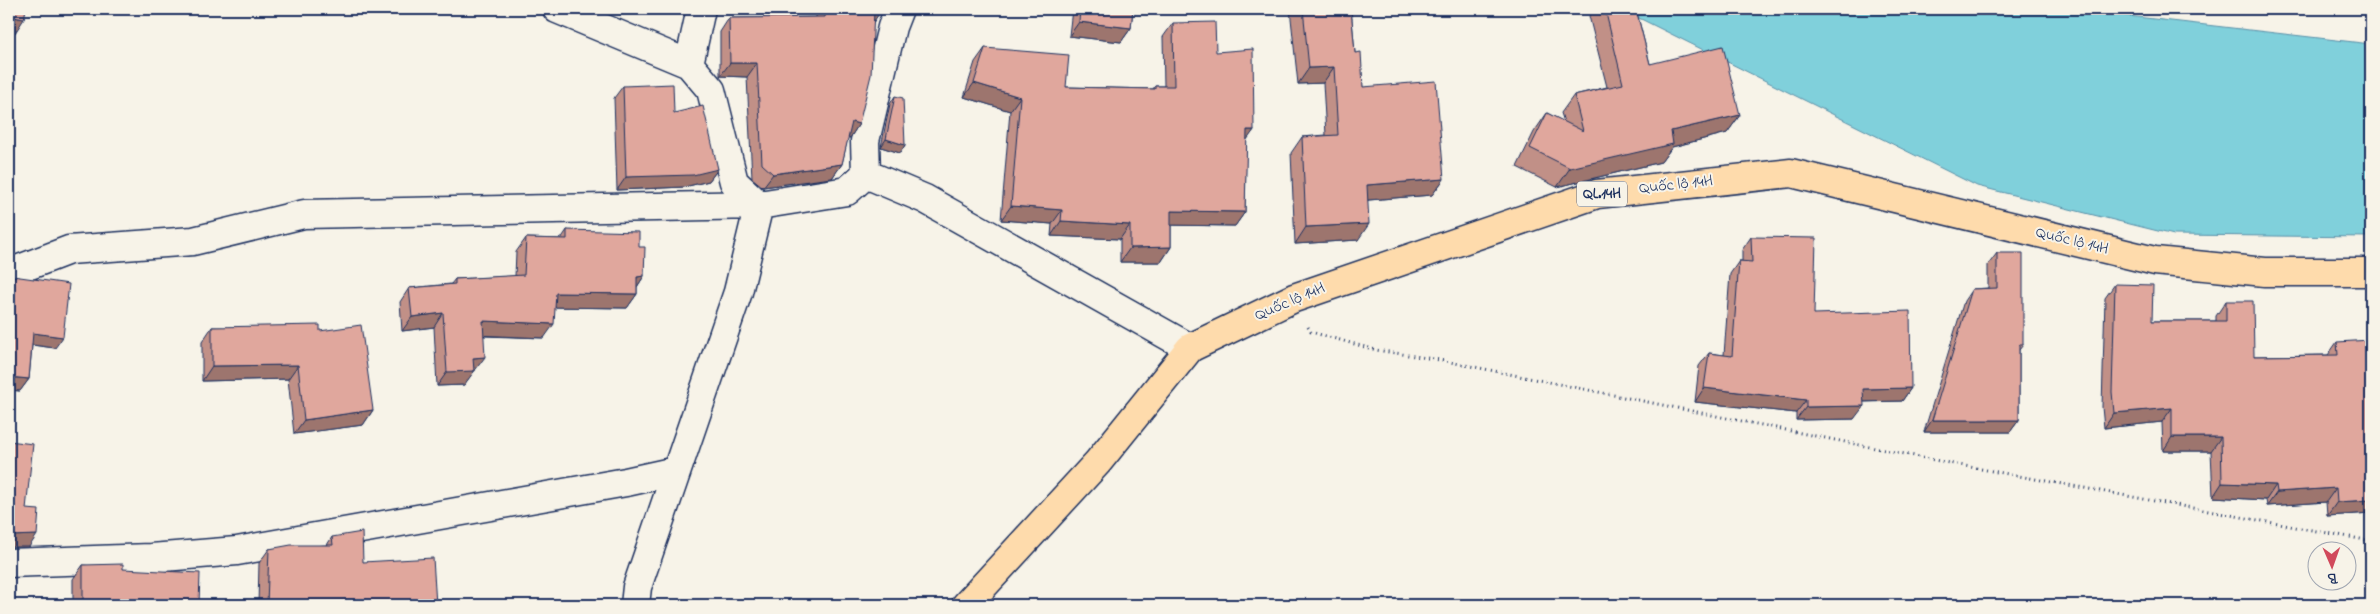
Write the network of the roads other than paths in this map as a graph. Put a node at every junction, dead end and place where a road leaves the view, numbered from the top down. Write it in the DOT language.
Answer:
graph roads {
  1 [pos="557,9"];
  2 [pos="701,9"];
  3 [pos="899,9"];
  4 [pos="689,64"];
  5 [pos="866,174"];
  6 [pos="759,205"];
  7 [pos="2371,272"];
  8 [pos="9,273"];
  9 [pos="1190,348"];
  10 [pos="676,471"];
  11 [pos="9,563"];
  12 [pos="634,605"];
  13 [pos="966,605"];
  1 -- 4 [label="street"];
  2 -- 4 [label="street"];
  3 -- 5 [label="street"];
  4 -- 6 [label="street"];
  5 -- 6 [label="street"];
  5 -- 9 [label="street"];
  6 -- 8 [label="street"];
  6 -- 10 [label="street"];
  7 -- 9 [label="main road, Quốc lộ 14H / QL.14H"];
  9 -- 13 [label="main road, Quốc lộ 14H / QL.14H"];
  10 -- 11 [label="street"];
  10 -- 12 [label="street"];
}
